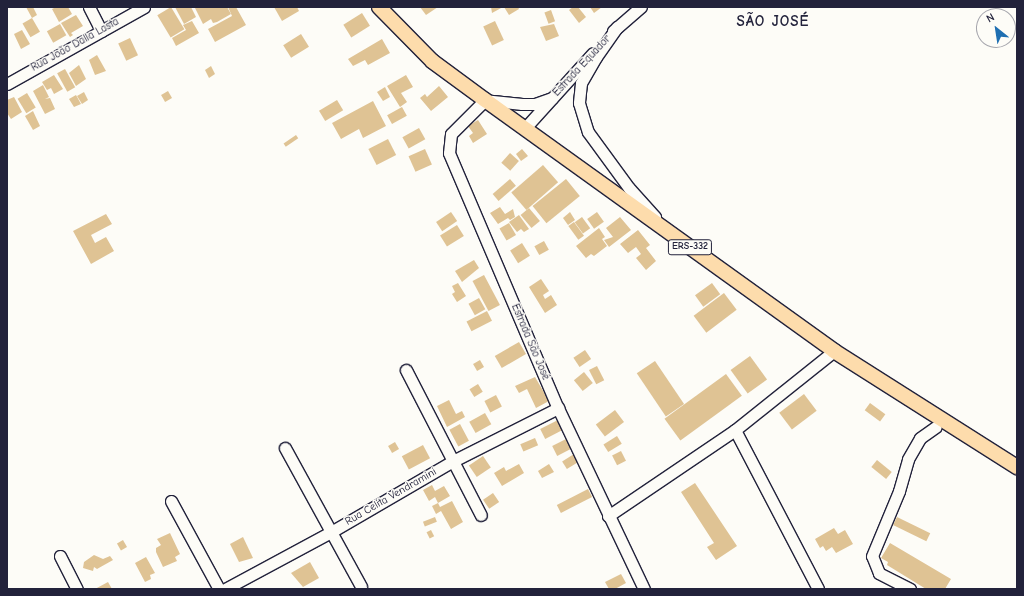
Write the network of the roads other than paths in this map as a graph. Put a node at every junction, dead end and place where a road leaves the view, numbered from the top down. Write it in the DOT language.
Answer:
graph roads {
  1 [pos="89,7"];
  2 [pos="144,7"];
  3 [pos="379,7"];
  4 [pos="641,7"];
  5 [pos="617,27"];
  6 [pos="101,31"];
  7 [pos="7,84"];
  8 [pos="552,98"];
  9 [pos="485,100"];
  10 [pos="525,128"];
  11 [pos="665,229"];
  12 [pos="834,351"];
  13 [pos="406,370"];
  14 [pos="558,408"];
  15 [pos="936,427"];
  16 [pos="735,430"];
  17 [pos="285,448"];
  18 [pos="453,461"];
  19 [pos="1017,467"];
  20 [pos="172,500"];
  21 [pos="481,515"];
  22 [pos="608,516"];
  23 [pos="331,532"];
  24 [pos="60,556"];
  25 [pos="361,586"];
  26 [pos="77,589"];
  27 [pos="219,589"];
  28 [pos="224,589"];
  29 [pos="644,589"];
  30 [pos="818,589"];
  31 [pos="910,589"];
  1 -- 6 [label="street"];
  2 -- 6 [label="street, Rua João Dalla Lasta"];
  3 -- 9 [label="main road, ERS-332"];
  4 -- 5 [label="street, Estrada Equador"];
  5 -- 8 [label="street, Estrada Equador"];
  5 -- 11 [label="street"];
  6 -- 7 [label="street, Rua João Dalla Lasta"];
  8 -- 9 [label="street"];
  8 -- 10 [label="street, Estrada Equador"];
  9 -- 10 [label="main road, ERS-332"];
  9 -- 14 [label="street, Estrada São José"];
  10 -- 11 [label="main road, ERS-332"];
  11 -- 12 [label="main road, ERS-332"];
  12 -- 16 [label="street"];
  12 -- 19 [label="main road, ERS-332"];
  13 -- 18 [label="street"];
  14 -- 18 [label="street, Rua Celita Vendramini"];
  14 -- 22 [label="street, Estrada São José"];
  15 -- 31 [label="street"];
  16 -- 22 [label="street"];
  16 -- 30 [label="street"];
  17 -- 23 [label="street"];
  18 -- 21 [label="street"];
  18 -- 23 [label="street, Rua Celita Vendramini"];
  20 -- 27 [label="street"];
  22 -- 29 [label="street, Estrada São José"];
  23 -- 25 [label="street"];
  23 -- 28 [label="street, Rua Celita Vendramini"];
  24 -- 26 [label="street"];
}
